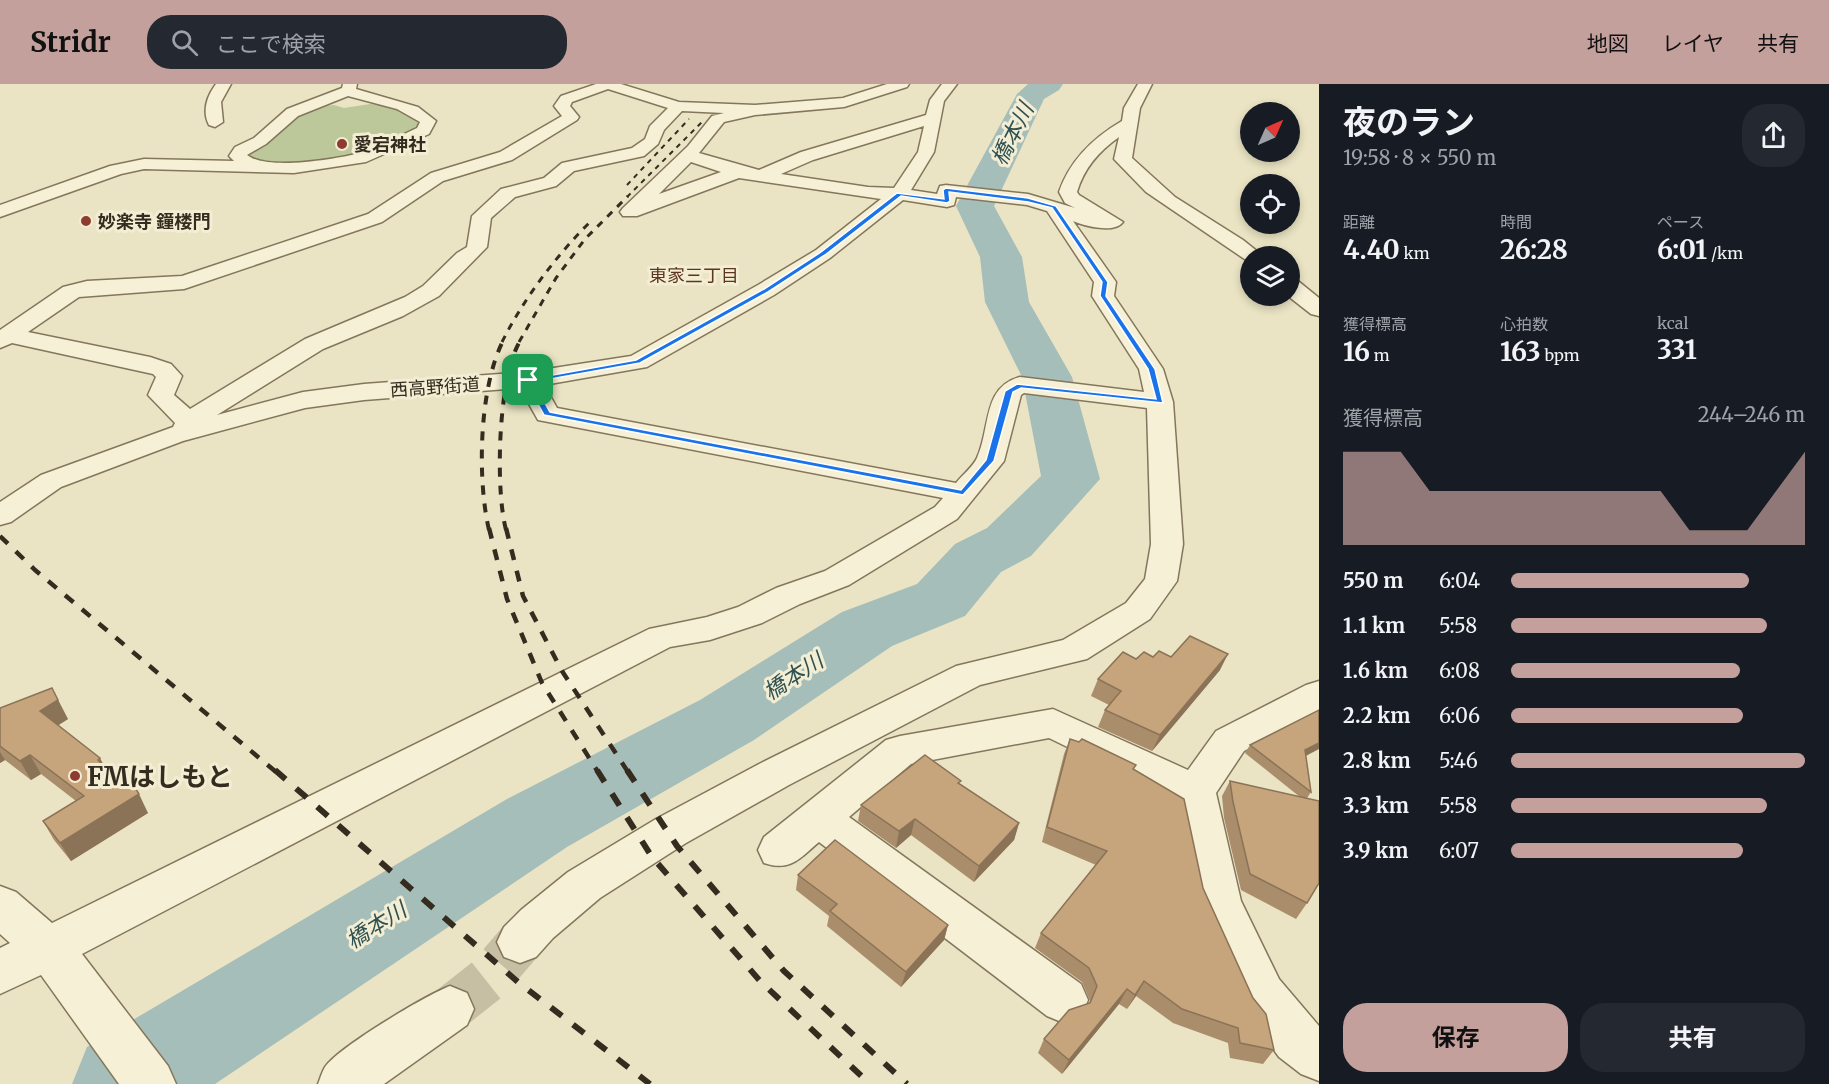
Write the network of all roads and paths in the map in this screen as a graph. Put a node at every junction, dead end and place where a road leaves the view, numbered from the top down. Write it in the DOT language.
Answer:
graph roads {
  1 [pos="224,84"];
  2 [pos="902,84"];
  3 [pos="950,84"];
  4 [pos="1145,84"];
  5 [pos="607,85"];
  6 [pos="804,87"];
  7 [pos="349,88"];
  8 [pos="814,105"];
  9 [pos="678,106"];
  10 [pos="755,110"];
  11 [pos="933,118"];
  12 [pos="215,122"];
  13 [pos="1129,123"];
  14 [pos="688,155"];
  15 [pos="251,167"];
  16 [pos="738,172"];
  17 [pos="762,175"];
  18 [pos="899,194"];
  19 [pos="1041,203"];
  20 [pos="0,211"];
  21 [pos="1240,247"];
  22 [pos="1300,294"];
  23 [pos="1319,309"];
  24 [pos="8,331"];
  25 [pos="528,380"];
  26 [pos="1160,402"];
  27 [pos="186,427"];
  28 [pos="963,493"];
  29 [pos="0,516"];
  30 [pos="1319,694"];
  31 [pos="1195,791"];
  32 [pos="819,818"];
  33 [pos="779,850"];
  34 [pos="0,906"];
  35 [pos="520,942"];
  36 [pos="46,947"];
  37 [pos="0,972"];
  38 [pos="1064,1000"];
  39 [pos="450,1009"];
  40 [pos="1319,1056"];
  41 [pos="150,1084"];
  42 [pos="344,1084"];
  1 -- 12 [label="street"];
  2 -- 8 [label="street"];
  3 -- 11 [label="street, 西高野街道"];
  4 -- 13 [label="street"];
  5 -- 9 [label="street"];
  5 -- 24 [label="street"];
  6 -- 8 [label="street"];
  7 -- 15 [label="street"];
  7 -- 15 [label="street"];
  8 -- 10 [label="street"];
  9 -- 10 [label="street"];
  9 -- 27 [label="street"];
  10 -- 14 [label="street"];
  11 -- 17 [label="street"];
  11 -- 18 [label="street, 西高野街道"];
  13 -- 19 [label="street"];
  13 -- 21 [label="street"];
  14 -- 16 [label="street"];
  14 -- 16 [label="street"];
  15 -- 20 [label="street"];
  16 -- 17 [label="street"];
  17 -- 18 [label="street"];
  18 -- 19 [label="street"];
  18 -- 25 [label="street, 西高野街道"];
  19 -- 26 [label="street"];
  22 -- 23 [label="street"];
  24 -- 27 [label="street"];
  25 -- 27 [label="street, 西高野街道"];
  25 -- 28 [label="street"];
  26 -- 28 [label="street"];
  26 -- 35 [label="street"];
  27 -- 29 [label="street, 西高野街道"];
  28 -- 36 [label="street"];
  30 -- 31 [label="street"];
  31 -- 32 [label="street"];
  31 -- 40 [label="street"];
  32 -- 33 [label="street"];
  32 -- 38 [label="street"];
  34 -- 36 [label="street"];
  36 -- 37 [label="street"];
  36 -- 41 [label="street"];
  39 -- 42 [label="street"];
}
